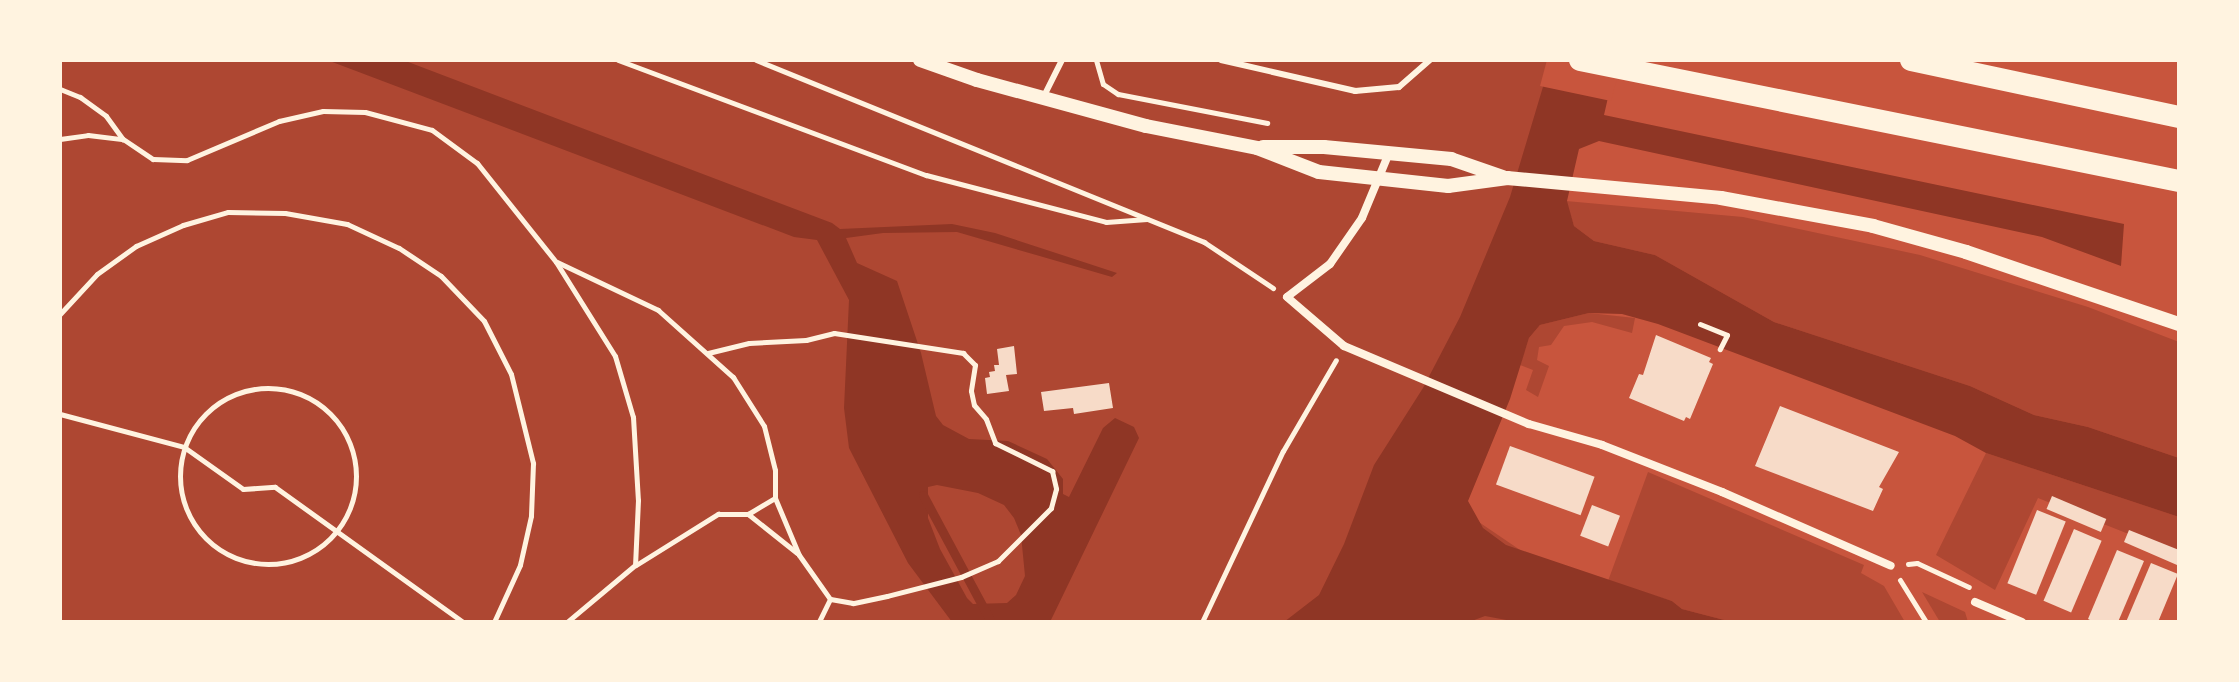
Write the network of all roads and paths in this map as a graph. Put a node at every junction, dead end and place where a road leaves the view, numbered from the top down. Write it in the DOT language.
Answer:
graph roads {
  1 [pos="618,60"];
  2 [pos="756,60"];
  3 [pos="920,60"];
  4 [pos="1062,60"];
  5 [pos="1096,60"];
  6 [pos="1221,60"];
  7 [pos="1430,60"];
  8 [pos="1580,60"];
  9 [pos="1911,60"];
  10 [pos="60,89"];
  11 [pos="1043,98"];
  12 [pos="2179,117"];
  13 [pos="1272,124"];
  14 [pos="60,139"];
  15 [pos="123,139"];
  16 [pos="1257,148"];
  17 [pos="1389,153"];
  18 [pos="1507,178"];
  19 [pos="1379,181"];
  20 [pos="2179,181"];
  21 [pos="1148,219"];
  22 [pos="556,262"];
  23 [pos="1287,297"];
  24 [pos="60,314"];
  25 [pos="1700,324"];
  26 [pos="2179,324"];
  27 [pos="1344,346"];
  28 [pos="1720,349"];
  29 [pos="708,353"];
  30 [pos="60,414"];
  31 [pos="184,447"];
  32 [pos="775,498"];
  33 [pos="748,514"];
  34 [pos="339,530"];
  35 [pos="799,555"];
  36 [pos="635,565"];
  37 [pos="1891,566"];
  38 [pos="830,599"];
  39 [pos="1975,602"];
  40 [pos="463,622"];
  41 [pos="494,622"];
  42 [pos="567,622"];
  43 [pos="819,622"];
  44 [pos="1202,622"];
  45 [pos="1926,622"];
  46 [pos="2022,622"];
  1 -- 21 [label="path"];
  2 -- 21 [label="path"];
  3 -- 11 [label="street"];
  4 -- 11 [label="lane"];
  5 -- 13 [label="path"];
  6 -- 7 [label="lane"];
  8 -- 20 [label="highway"];
  9 -- 12 [label="highway"];
  10 -- 15 [label="path"];
  11 -- 16 [label="street"];
  14 -- 15 [label="path"];
  15 -- 22 [label="path"];
  16 -- 17 [label="street"];
  16 -- 19 [label="street"];
  17 -- 18 [label="street"];
  17 -- 19 [label="street"];
  18 -- 19 [label="street"];
  18 -- 26 [label="street"];
  19 -- 23 [label="street"];
  21 -- 23 [label="path"];
  22 -- 29 [label="path"];
  22 -- 36 [label="path"];
  23 -- 27 [label="street"];
  24 -- 41 [label="path"];
  25 -- 28 [label="path"];
  27 -- 37 [label="street"];
  27 -- 44 [label="path"];
  29 -- 32 [label="path"];
  29 -- 38 [label="path"];
  30 -- 31 [label="path"];
  31 -- 34 [label="path"];
  31 -- 34 [label="path"];
  31 -- 34 [label="path"];
  32 -- 33 [label="path"];
  32 -- 35 [label="path"];
  33 -- 35 [label="path"];
  33 -- 36 [label="path"];
  34 -- 40 [label="path"];
  35 -- 38 [label="path"];
  36 -- 42 [label="path"];
  37 -- 39 [label="path"];
  37 -- 45 [label="path"];
  38 -- 43 [label="path"];
  39 -- 46 [label="street"];
}
